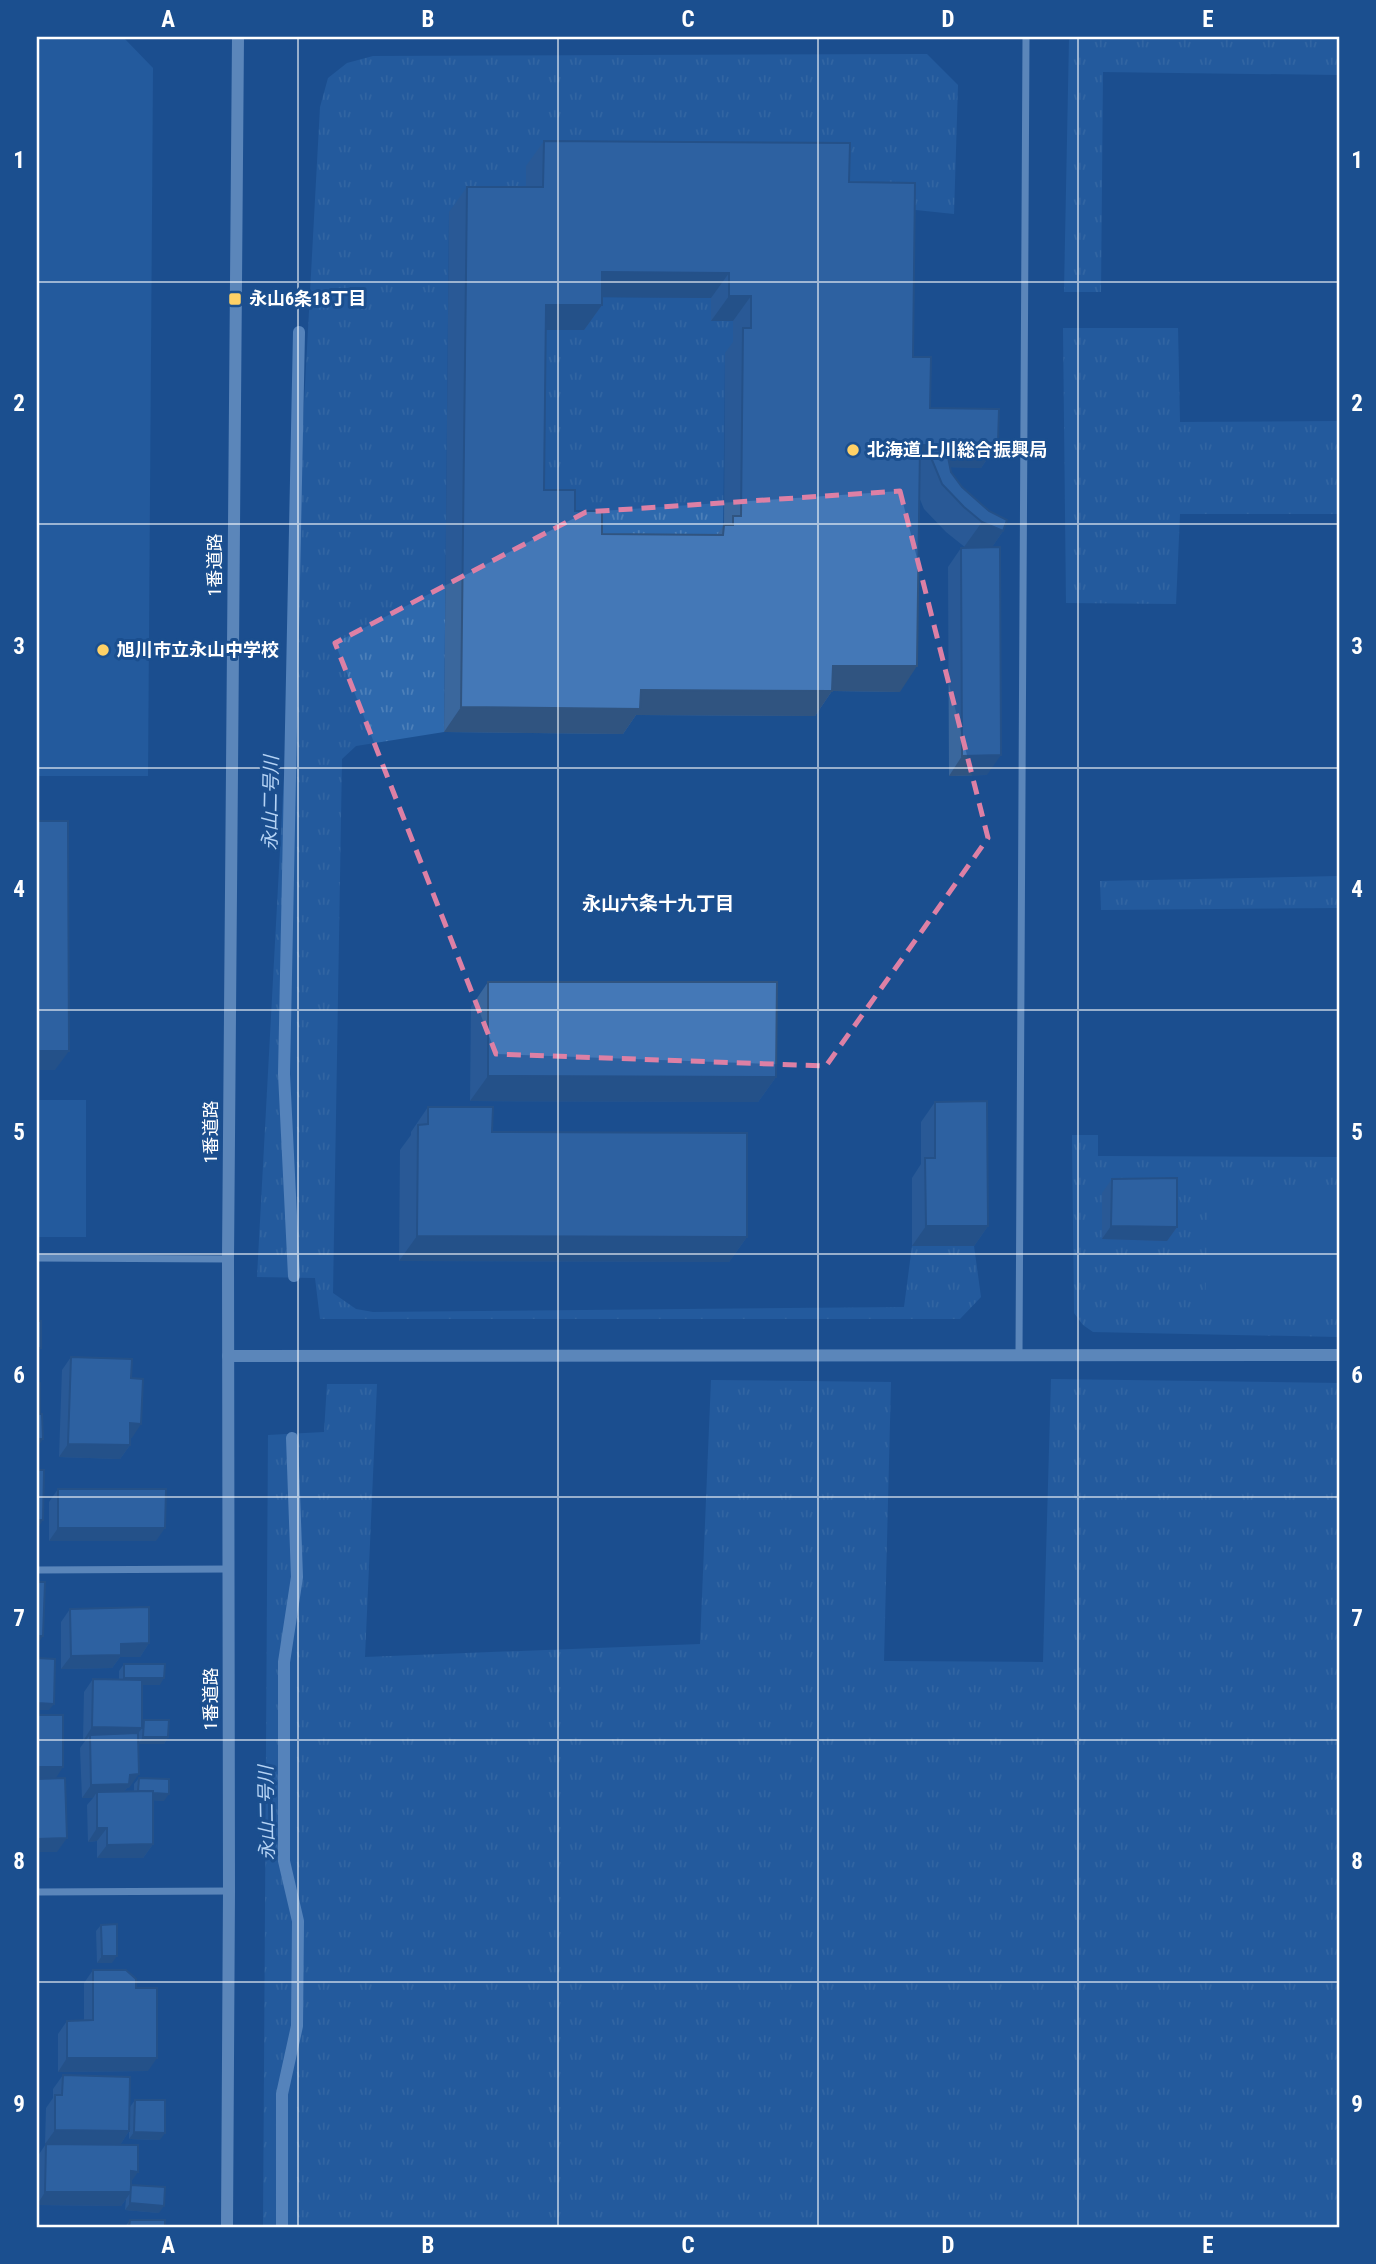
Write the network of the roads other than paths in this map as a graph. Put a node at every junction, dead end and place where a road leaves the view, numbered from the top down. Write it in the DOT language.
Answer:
graph roads {
  1 [pos="238,37"];
  2 [pos="1026,37"];
  3 [pos="37,1258"];
  4 [pos="228,1259"];
  5 [pos="1019,1354"];
  6 [pos="1339,1355"];
  7 [pos="228,1356"];
  8 [pos="228,1569"];
  9 [pos="37,1570"];
  10 [pos="229,1891"];
  11 [pos="37,1892"];
  12 [pos="228,2227"];
  1 -- 4 [label="street, 1番道路"];
  2 -- 5 [label="street"];
  3 -- 4 [label="street"];
  4 -- 7 [label="street, 1番道路"];
  5 -- 6 [label="street"];
  5 -- 7 [label="street"];
  7 -- 8 [label="street, 1番道路"];
  8 -- 9 [label="street"];
  8 -- 10 [label="street, 1番道路"];
  10 -- 11 [label="street"];
  10 -- 12 [label="street, 1番道路"];
}
